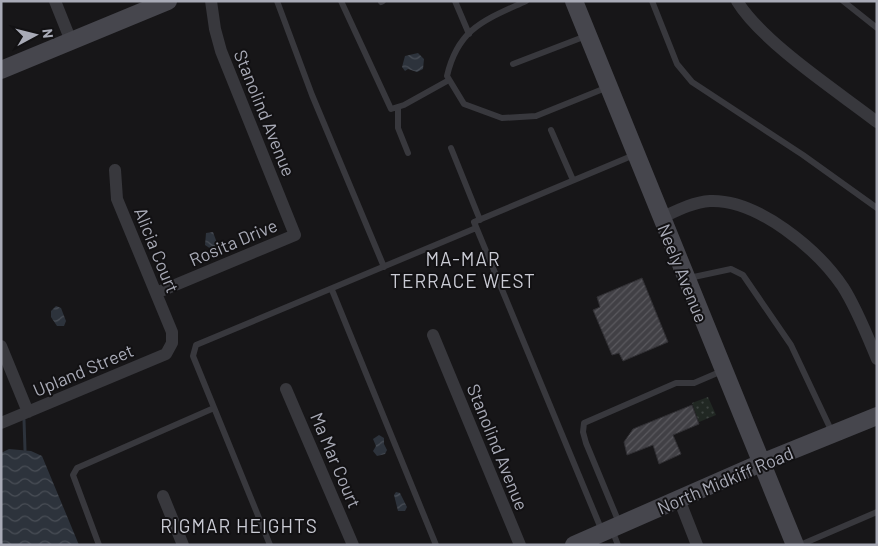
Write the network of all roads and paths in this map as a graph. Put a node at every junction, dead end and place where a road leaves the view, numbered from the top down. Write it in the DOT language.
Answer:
graph roads {
  1 [pos="55,1"];
  2 [pos="168,1"];
  3 [pos="211,1"];
  4 [pos="277,1"];
  5 [pos="341,1"];
  6 [pos="455,1"];
  7 [pos="526,1"];
  8 [pos="574,1"];
  9 [pos="652,1"];
  10 [pos="737,1"];
  11 [pos="843,1"];
  12 [pos="877,28"];
  13 [pos="468,34"];
  14 [pos="588,35"];
  15 [pos="71,41"];
  16 [pos="513,64"];
  17 [pos="1,70"];
  18 [pos="449,80"];
  19 [pos="608,87"];
  20 [pos="398,107"];
  21 [pos="877,122"];
  22 [pos="551,130"];
  23 [pos="451,148"];
  24 [pos="408,154"];
  25 [pos="635,154"];
  26 [pos="116,170"];
  27 [pos="573,180"];
  28 [pos="877,208"];
  29 [pos="660,218"];
  30 [pos="480,220"];
  31 [pos="476,228"];
  32 [pos="296,235"];
  33 [pos="384,267"];
  34 [pos="685,279"];
  35 [pos="332,290"];
  36 [pos="156,293"];
  37 [pos="433,335"];
  38 [pos="172,343"];
  39 [pos="1,346"];
  40 [pos="877,359"];
  41 [pos="723,371"];
  42 [pos="286,389"];
  43 [pos="214,408"];
  44 [pos="28,412"];
  45 [pos="877,416"];
  46 [pos="1,423"];
  47 [pos="833,434"];
  48 [pos="761,463"];
  49 [pos="163,496"];
  50 [pos="679,499"];
  51 [pos="877,512"];
  52 [pos="613,533"];
  53 [pos="100,545"];
  54 [pos="183,545"];
  55 [pos="270,545"];
  56 [pos="353,545"];
  57 [pos="436,545"];
  58 [pos="520,545"];
  59 [pos="574,545"];
  60 [pos="696,545"];
  61 [pos="795,545"];
  62 [pos="800,545"];
  1 -- 15 [label="street"];
  2 -- 15 [label="street"];
  3 -- 32 [label="street, Stanolind Avenue"];
  4 -- 33 [label="lane"];
  5 -- 20 [label="lane"];
  6 -- 13 [label="lane"];
  7 -- 13 [label="lane"];
  8 -- 14 [label="street, Neely Avenue"];
  9 -- 28 [label="lane"];
  10 -- 21 [label="street"];
  11 -- 12 [label="lane"];
  13 -- 18 [label="lane"];
  14 -- 16 [label="lane"];
  14 -- 19 [label="street, Neely Avenue"];
  15 -- 17 [label="street"];
  18 -- 19 [label="lane"];
  18 -- 20 [label="lane"];
  19 -- 25 [label="street, Neely Avenue"];
  20 -- 24 [label="lane"];
  22 -- 27 [label="lane"];
  23 -- 30 [label="lane"];
  25 -- 27 [label="lane"];
  25 -- 29 [label="street, Neely Avenue"];
  26 -- 36 [label="street, Alicia Court"];
  27 -- 30 [label="lane"];
  29 -- 34 [label="street, Neely Avenue"];
  29 -- 40 [label="street"];
  30 -- 31 [label="lane"];
  31 -- 33 [label="lane"];
  31 -- 52 [label="lane"];
  32 -- 36 [label="street, Rosita Drive"];
  33 -- 35 [label="lane"];
  34 -- 41 [label="street, Neely Avenue"];
  34 -- 47 [label="lane"];
  35 -- 43 [label="lane"];
  35 -- 57 [label="lane"];
  36 -- 38 [label="street, Alicia Court"];
  37 -- 58 [label="street, Stanolind Avenue"];
  38 -- 44 [label="street, Upland Street"];
  39 -- 44 [label="street"];
  41 -- 48 [label="street, Neely Avenue"];
  41 -- 52 [label="lane"];
  42 -- 56 [label="street, Ma Mar Court"];
  43 -- 53 [label="lane"];
  43 -- 55 [label="lane"];
  44 -- 46 [label="street, Upland Street"];
  45 -- 47 [label="street, North Midkiff Road"];
  47 -- 48 [label="street, North Midkiff Road"];
  48 -- 50 [label="street, North Midkiff Road"];
  48 -- 61 [label="street, Neely Avenue"];
  49 -- 54 [label="street"];
  50 -- 52 [label="street, North Midkiff Road"];
  50 -- 60 [label="street"];
  51 -- 62 [label="lane"];
  52 -- 59 [label="street, North Midkiff Road"];
}
